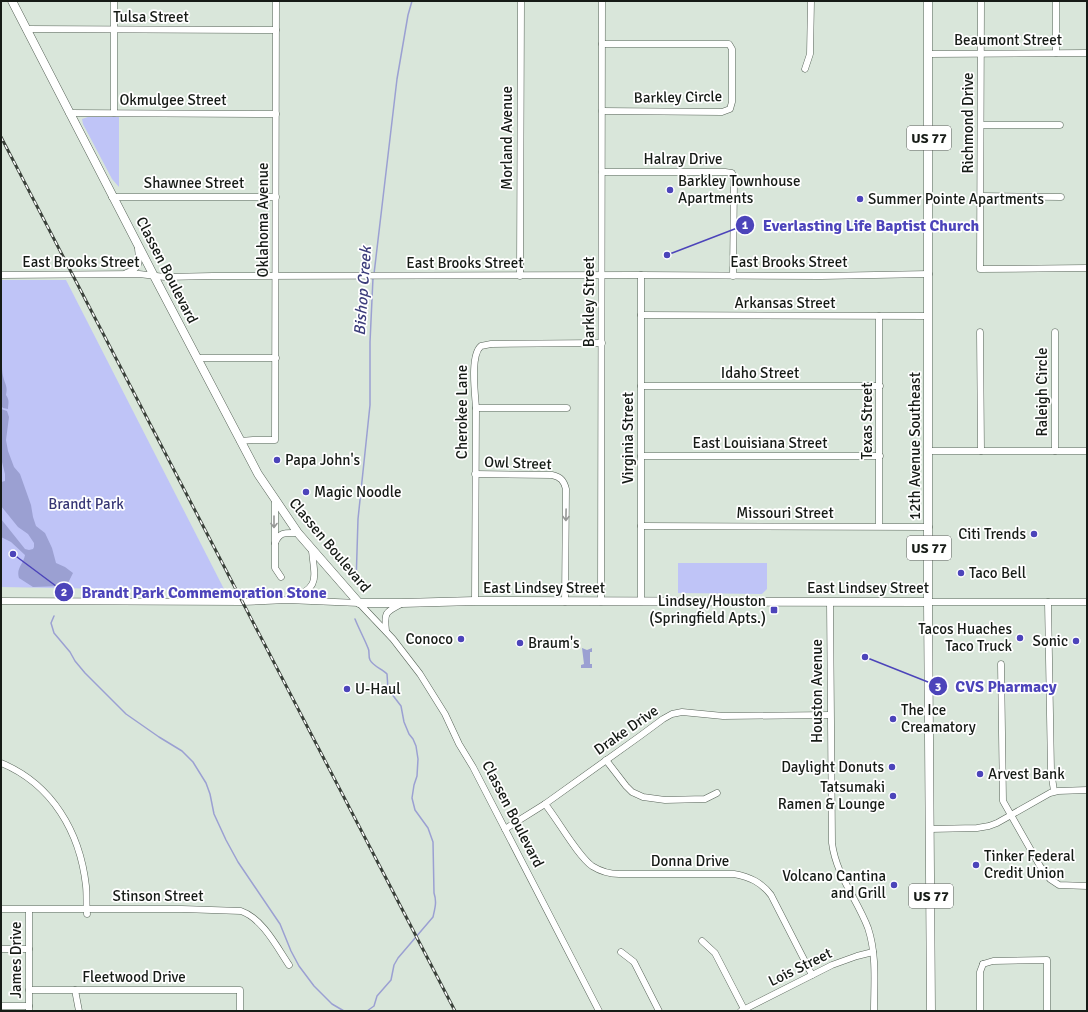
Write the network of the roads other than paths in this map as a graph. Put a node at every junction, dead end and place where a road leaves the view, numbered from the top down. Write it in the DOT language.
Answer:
graph roads {
  1 [pos="12,1"];
  2 [pos="114,1"];
  3 [pos="276,1"];
  4 [pos="521,1"];
  5 [pos="602,1"];
  6 [pos="811,1"];
  7 [pos="928,1"];
  8 [pos="981,1"];
  9 [pos="1056,1"];
  10 [pos="26,29"];
  11 [pos="114,30"];
  12 [pos="276,30"];
  13 [pos="602,44"];
  14 [pos="981,53"];
  15 [pos="1056,53"];
  16 [pos="1087,53"];
  17 [pos="929,54"];
  18 [pos="805,69"];
  19 [pos="602,111"];
  20 [pos="69,113"];
  21 [pos="114,113"];
  22 [pos="276,114"];
  23 [pos="981,125"];
  24 [pos="1060,125"];
  25 [pos="602,172"];
  26 [pos="112,196"];
  27 [pos="276,196"];
  28 [pos="981,196"];
  29 [pos="1061,197"];
  30 [pos="138,244"];
  31 [pos="1087,268"];
  32 [pos="125,274"];
  33 [pos="641,274"];
  34 [pos="929,274"];
  35 [pos="1,275"];
  36 [pos="602,275"];
  37 [pos="154,276"];
  38 [pos="275,276"];
  39 [pos="520,276"];
  40 [pos="733,276"];
  41 [pos="175,277"];
  42 [pos="164,295"];
  43 [pos="641,316"];
  44 [pos="879,316"];
  45 [pos="928,316"];
  46 [pos="980,332"];
  47 [pos="1055,332"];
  48 [pos="602,343"];
  49 [pos="197,358"];
  50 [pos="276,358"];
  51 [pos="641,386"];
  52 [pos="880,386"];
  53 [pos="476,408"];
  54 [pos="567,408"];
  55 [pos="240,442"];
  56 [pos="929,451"];
  57 [pos="981,451"];
  58 [pos="1055,451"];
  59 [pos="1087,451"];
  60 [pos="641,456"];
  61 [pos="880,456"];
  62 [pos="475,474"];
  63 [pos="275,501"];
  64 [pos="641,526"];
  65 [pos="879,526"];
  66 [pos="929,527"];
  67 [pos="298,533"];
  68 [pos="275,544"];
  69 [pos="312,551"];
  70 [pos="281,577"];
  71 [pos="287,600"];
  72 [pos="1,601"];
  73 [pos="475,602"];
  74 [pos="565,602"];
  75 [pos="601,602"];
  76 [pos="641,602"];
  77 [pos="830,602"];
  78 [pos="928,602"];
  79 [pos="1048,602"];
  80 [pos="1087,602"];
  81 [pos="359,603"];
  82 [pos="402,603"];
  83 [pos="386,631"];
  84 [pos="1001,664"];
  85 [pos="830,716"];
  86 [pos="606,760"];
  87 [pos="1,763"];
  88 [pos="1087,790"];
  89 [pos="1054,792"];
  90 [pos="717,794"];
  91 [pos="545,804"];
  92 [pos="1012,815"];
  93 [pos="505,829"];
  94 [pos="930,829"];
  95 [pos="1087,886"];
  96 [pos="1,909"];
  97 [pos="29,910"];
  98 [pos="87,912"];
  99 [pos="702,941"];
  100 [pos="1,949"];
  101 [pos="29,949"];
  102 [pos="621,952"];
  103 [pos="873,952"];
  104 [pos="978,959"];
  105 [pos="983,964"];
  106 [pos="290,965"];
  107 [pos="812,975"];
  108 [pos="29,990"];
  109 [pos="75,990"];
  110 [pos="1,1006"];
  111 [pos="29,1008"];
  112 [pos="743,1010"];
  113 [pos="79,1011"];
  114 [pos="240,1011"];
  115 [pos="599,1011"];
  116 [pos="659,1011"];
  117 [pos="874,1011"];
  118 [pos="931,1011"];
  119 [pos="980,1011"];
  120 [pos="1047,1011"];
  1 -- 10 [label="main road, Classen Boulevard"];
  2 -- 11 [label="street"];
  3 -- 12 [label="street, Oklahoma Avenue"];
  4 -- 39 [label="street, Morland Avenue"];
  5 -- 13 [label="street, Barkley Street"];
  6 -- 18 [label="street"];
  7 -- 17 [label="main road, 12th Avenue Southeast / US 77"];
  8 -- 14 [label="street, Richmond Drive"];
  9 -- 15 [label="street"];
  10 -- 11 [label="street, Tulsa Street"];
  10 -- 20 [label="main road, Classen Boulevard"];
  11 -- 12 [label="street, Tulsa Street"];
  11 -- 21 [label="street"];
  12 -- 22 [label="street, Oklahoma Avenue"];
  13 -- 19 [label="street, Barkley Street"];
  13 -- 19 [label="street, Barkley Circle"];
  14 -- 15 [label="street, Beaumont Street"];
  14 -- 17 [label="street, Beaumont Street"];
  14 -- 23 [label="street, Richmond Drive"];
  15 -- 16 [label="street, Beaumont Street"];
  17 -- 34 [label="main road, 12th Avenue Southeast / US 77"];
  19 -- 25 [label="street, Barkley Street"];
  20 -- 21 [label="street, Okmulgee Street"];
  20 -- 26 [label="main road, Classen Boulevard"];
  21 -- 22 [label="street, Okmulgee Street"];
  22 -- 27 [label="street, Oklahoma Avenue"];
  23 -- 24 [label="street"];
  23 -- 28 [label="street, Richmond Drive"];
  25 -- 36 [label="street, Barkley Street"];
  25 -- 40 [label="street, Halray Drive"];
  26 -- 27 [label="street, Shawnee Street"];
  26 -- 30 [label="main road, Classen Boulevard"];
  27 -- 38 [label="street, Oklahoma Avenue"];
  28 -- 29 [label="street"];
  28 -- 31 [label="street, Richmond Drive"];
  30 -- 32 [label="street"];
  30 -- 37 [label="main road, Classen Boulevard"];
  32 -- 35 [label="street, East Brooks Street"];
  32 -- 37 [label="street, East Brooks Street"];
  33 -- 36 [label="street, East Brooks Street"];
  33 -- 40 [label="street, East Brooks Street"];
  33 -- 43 [label="street, Virginia Street"];
  34 -- 40 [label="street, East Brooks Street"];
  34 -- 45 [label="main road, 12th Avenue Southeast / US 77"];
  36 -- 39 [label="street, East Brooks Street"];
  36 -- 48 [label="street, Barkley Street"];
  37 -- 41 [label="street, East Brooks Street"];
  37 -- 42 [label="main road, Classen Boulevard"];
  38 -- 39 [label="street, East Brooks Street"];
  38 -- 41 [label="street, East Brooks Street"];
  38 -- 50 [label="street, Oklahoma Avenue"];
  41 -- 42 [label="street"];
  42 -- 49 [label="main road, Classen Boulevard"];
  43 -- 44 [label="street, Arkansas Street"];
  43 -- 51 [label="street, Virginia Street"];
  44 -- 45 [label="street, Arkansas Street"];
  44 -- 52 [label="street, Texas Street"];
  45 -- 56 [label="main road, 12th Avenue Southeast / US 77"];
  46 -- 57 [label="street"];
  47 -- 58 [label="street, Raleigh Circle"];
  48 -- 53 [label="street, Cherokee Lane"];
  48 -- 75 [label="street, Barkley Street"];
  49 -- 50 [label="street"];
  49 -- 55 [label="main road, Classen Boulevard"];
  50 -- 55 [label="street, Oklahoma Avenue"];
  51 -- 52 [label="street, Idaho Street"];
  51 -- 60 [label="street, Virginia Street"];
  52 -- 61 [label="street, Texas Street"];
  53 -- 54 [label="street"];
  53 -- 62 [label="street, Cherokee Lane"];
  55 -- 63 [label="main road, Classen Boulevard"];
  56 -- 57 [label="street"];
  56 -- 66 [label="main road, 12th Avenue Southeast / US 77"];
  57 -- 58 [label="street"];
  58 -- 59 [label="street"];
  60 -- 61 [label="street, East Louisiana Street"];
  60 -- 64 [label="street, Virginia Street"];
  61 -- 65 [label="street, Texas Street"];
  62 -- 73 [label="street, Cherokee Lane"];
  62 -- 74 [label="street, Owl Street, one-way"];
  63 -- 67 [label="main road, Classen Boulevard"];
  63 -- 68 [label="street, one-way"];
  64 -- 65 [label="street, Missouri Street"];
  64 -- 76 [label="street, Virginia Street"];
  65 -- 66 [label="street, Missouri Street"];
  66 -- 78 [label="main road, 12th Avenue Southeast / US 77"];
  67 -- 68 [label="street"];
  67 -- 69 [label="main road, Classen Boulevard"];
  68 -- 70 [label="street"];
  69 -- 71 [label="street"];
  69 -- 81 [label="main road, Classen Boulevard"];
  71 -- 72 [label="street, East Lindsey Street"];
  71 -- 81 [label="street, East Lindsey Street"];
  73 -- 74 [label="main road, East Lindsey Street"];
  73 -- 82 [label="main road, East Lindsey Street"];
  74 -- 75 [label="main road, East Lindsey Street"];
  75 -- 76 [label="main road, East Lindsey Street"];
  76 -- 77 [label="main road, East Lindsey Street"];
  77 -- 78 [label="main road, East Lindsey Street"];
  77 -- 85 [label="street, Houston Avenue"];
  78 -- 79 [label="street, East Lindsey Street"];
  78 -- 94 [label="main road, 12th Avenue Southeast / US 77"];
  79 -- 80 [label="street, East Lindsey Street"];
  79 -- 89 [label="street"];
  81 -- 82 [label="main road, East Lindsey Street"];
  81 -- 83 [label="street, Classen Boulevard"];
  82 -- 83 [label="street"];
  83 -- 93 [label="street, Classen Boulevard"];
  84 -- 92 [label="street"];
  85 -- 86 [label="street, Drake Drive"];
  85 -- 103 [label="street, Houston Avenue"];
  86 -- 90 [label="street"];
  86 -- 91 [label="street, Drake Drive"];
  87 -- 98 [label="street"];
  88 -- 89 [label="street"];
  89 -- 92 [label="street"];
  91 -- 93 [label="street, Drake Drive"];
  91 -- 107 [label="street, Donna Drive"];
  92 -- 94 [label="street"];
  92 -- 95 [label="street"];
  93 -- 115 [label="street, Classen Boulevard"];
  94 -- 118 [label="main road, 12th Avenue Southeast / US 77"];
  96 -- 97 [label="street, Stinson Street"];
  97 -- 98 [label="street, Stinson Street"];
  97 -- 101 [label="street, James Drive"];
  98 -- 106 [label="street, Stinson Street"];
  99 -- 112 [label="street"];
  100 -- 101 [label="street"];
  101 -- 108 [label="street, James Drive"];
  102 -- 116 [label="street"];
  103 -- 107 [label="street, Lois Street"];
  103 -- 117 [label="street, Houston Avenue"];
  104 -- 105 [label="street"];
  105 -- 119 [label="street"];
  105 -- 120 [label="street"];
  107 -- 112 [label="street, Lois Street"];
  108 -- 109 [label="street, Fleetwood Drive"];
  108 -- 111 [label="street, James Drive"];
  109 -- 113 [label="street"];
  109 -- 114 [label="street, Fleetwood Drive"];
  110 -- 111 [label="street"];
}
